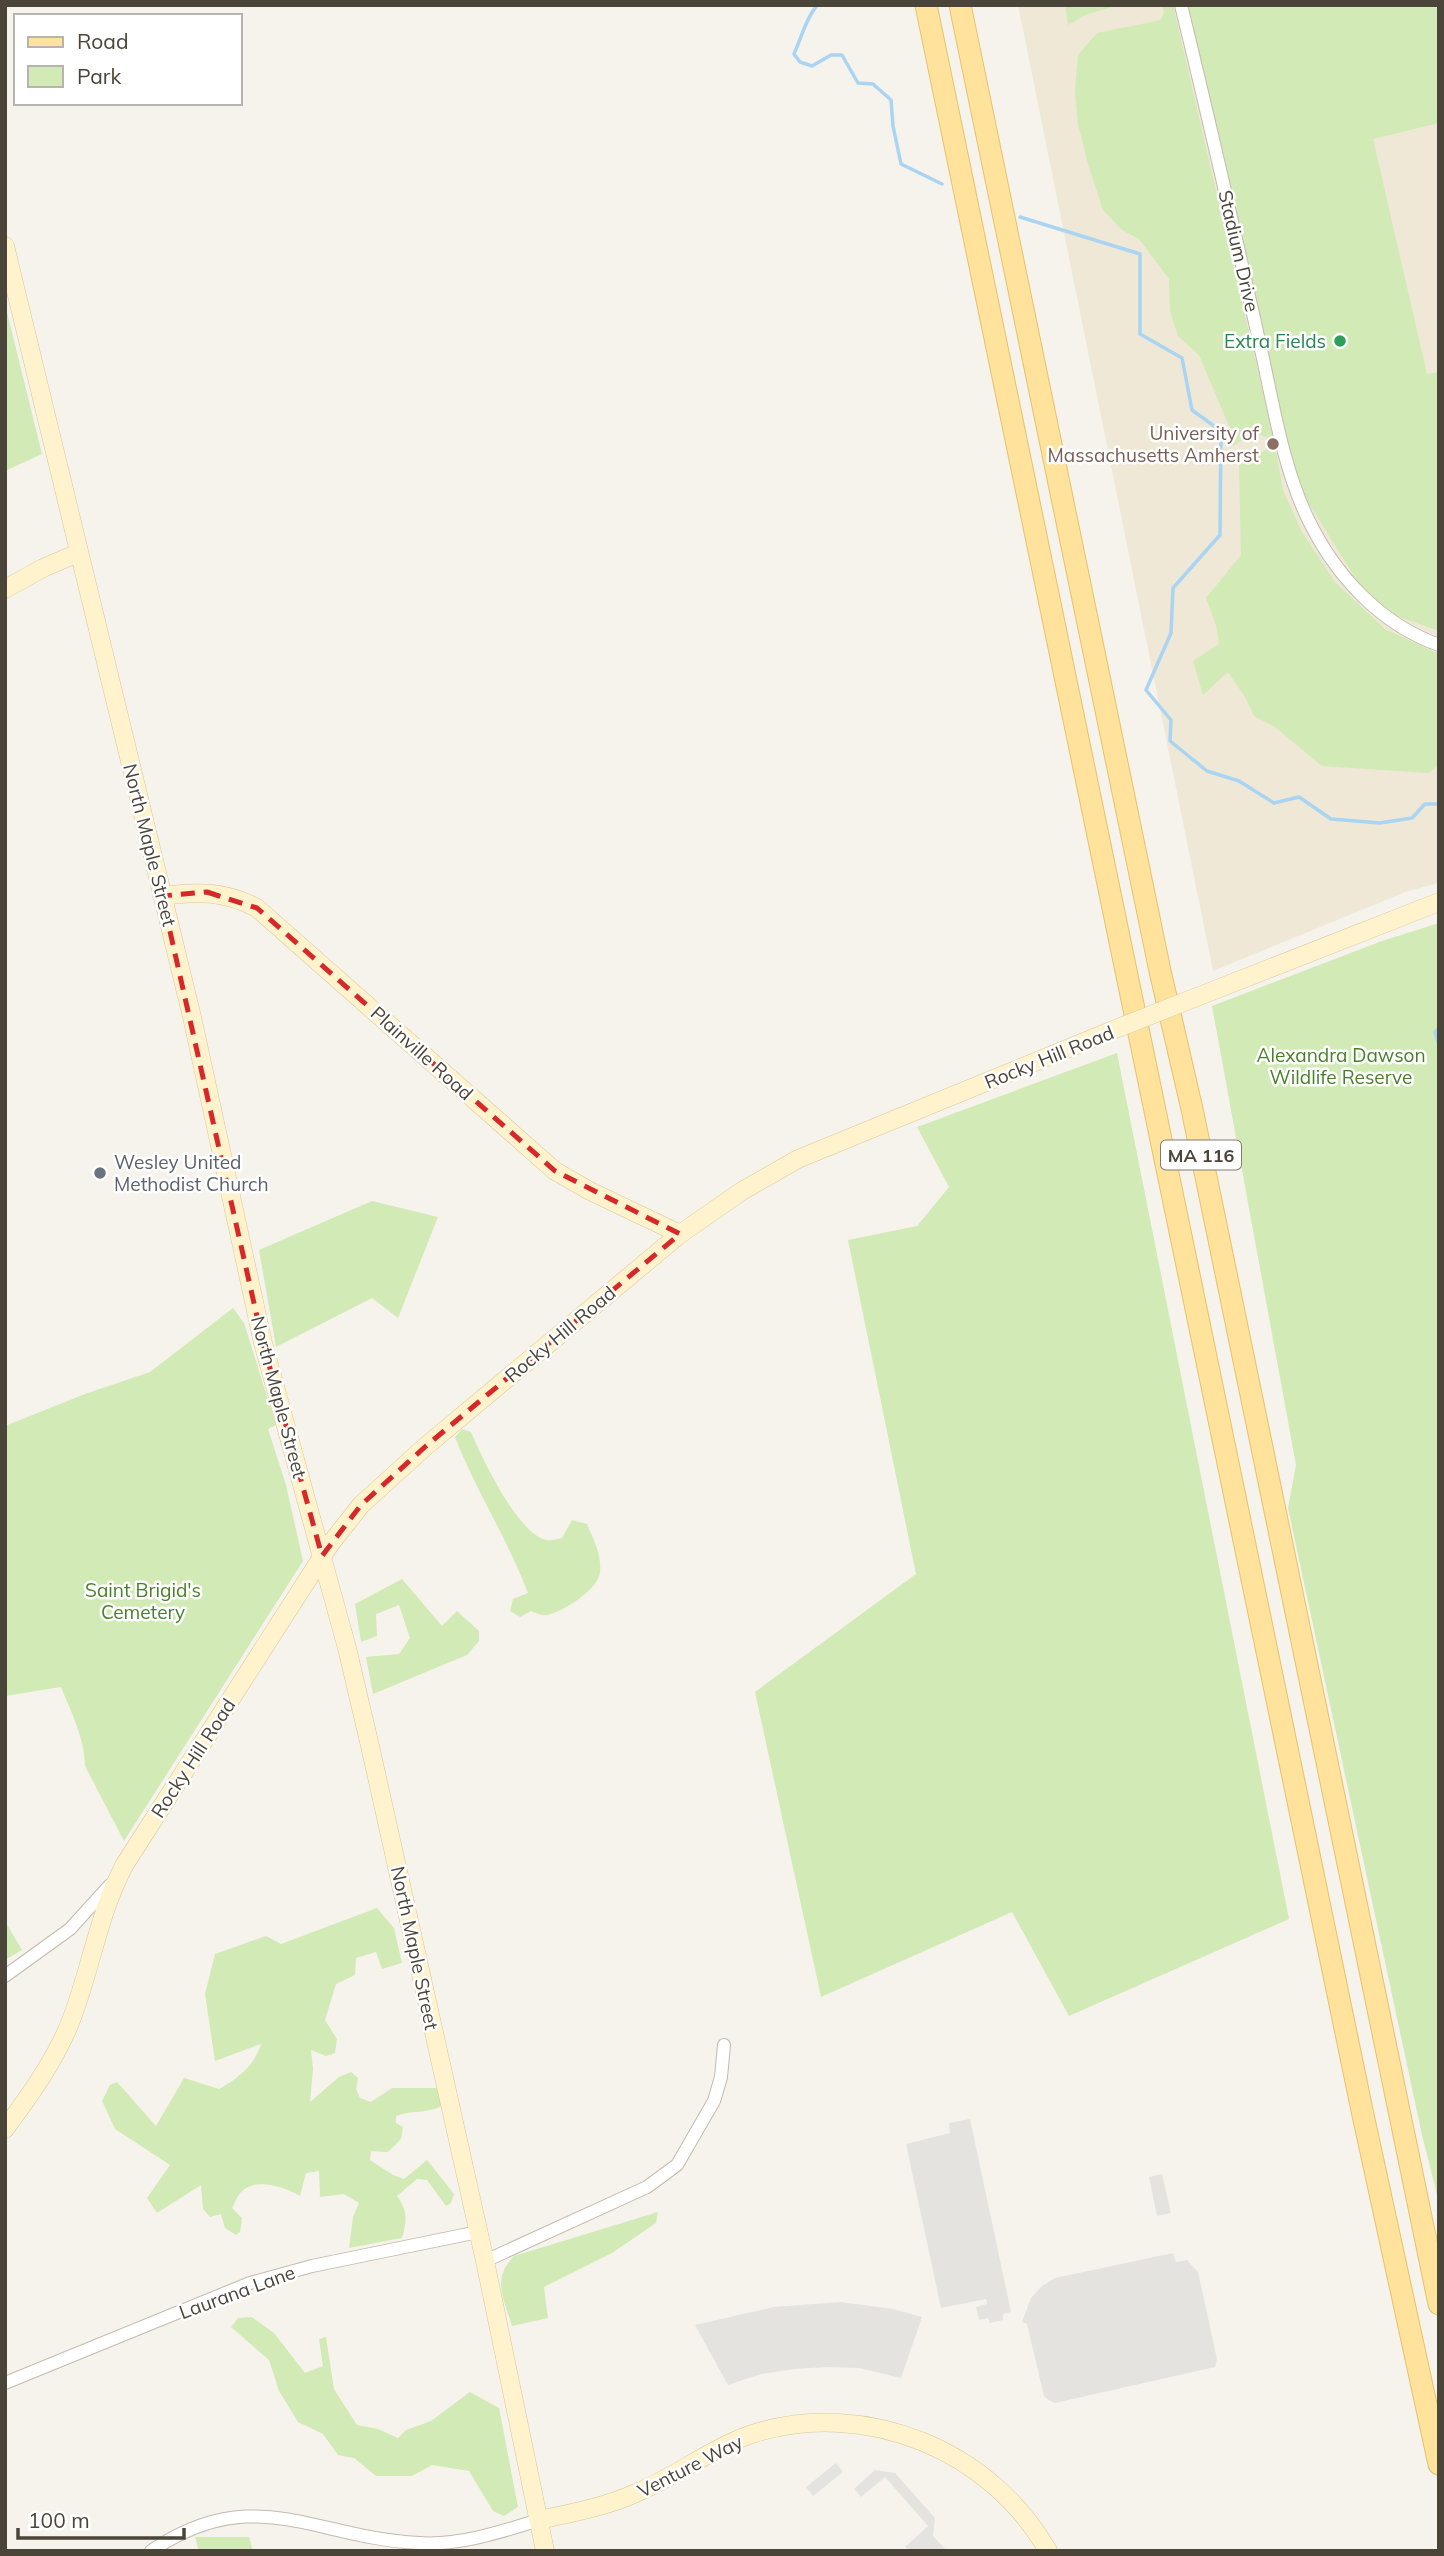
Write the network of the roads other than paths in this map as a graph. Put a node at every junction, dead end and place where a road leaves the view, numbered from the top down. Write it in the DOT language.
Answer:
graph roads {
  1 [pos="926,5"];
  2 [pos="960,5"];
  3 [pos="1181,5"];
  4 [pos="5,246"];
  5 [pos="78,553"];
  6 [pos="5,589"];
  7 [pos="1439,645"];
  8 [pos="162,896"];
  9 [pos="1439,902"];
  10 [pos="680,1234"];
  11 [pos="322,1556"];
  12 [pos="125,1864"];
  13 [pos="5,1976"];
  14 [pos="724,2045"];
  15 [pos="5,2129"];
  16 [pos="478,2232"];
  17 [pos="485,2261"];
  18 [pos="1439,2304"];
  19 [pos="5,2383"];
  20 [pos="1439,2464"];
  21 [pos="539,2520"];
  22 [pos="151,2551"];
  23 [pos="545,2551"];
  24 [pos="1048,2551"];
  1 -- 20 [label="main road, MA 116"];
  2 -- 18 [label="main road, MA 116"];
  3 -- 7 [label="street, Stadium Drive"];
  4 -- 5 [label="main road, North Maple Street"];
  5 -- 6 [label="main road"];
  5 -- 8 [label="main road, North Maple Street"];
  8 -- 10 [label="main road, Plainville Road"];
  8 -- 11 [label="main road, North Maple Street"];
  9 -- 10 [label="main road, Rocky Hill Road, bridge"];
  10 -- 11 [label="main road, Rocky Hill Road"];
  11 -- 12 [label="main road, Rocky Hill Road"];
  11 -- 16 [label="main road, North Maple Street"];
  12 -- 13 [label="street"];
  12 -- 15 [label="main road, Rocky Hill Road"];
  14 -- 17 [label="street"];
  16 -- 17 [label="main road, North Maple Street"];
  16 -- 19 [label="street, Laurana Lane"];
  17 -- 21 [label="main road, North Maple Street"];
  21 -- 22 [label="street"];
  21 -- 23 [label="main road, North Maple Street"];
  21 -- 24 [label="main road, Venture Way"];
}
